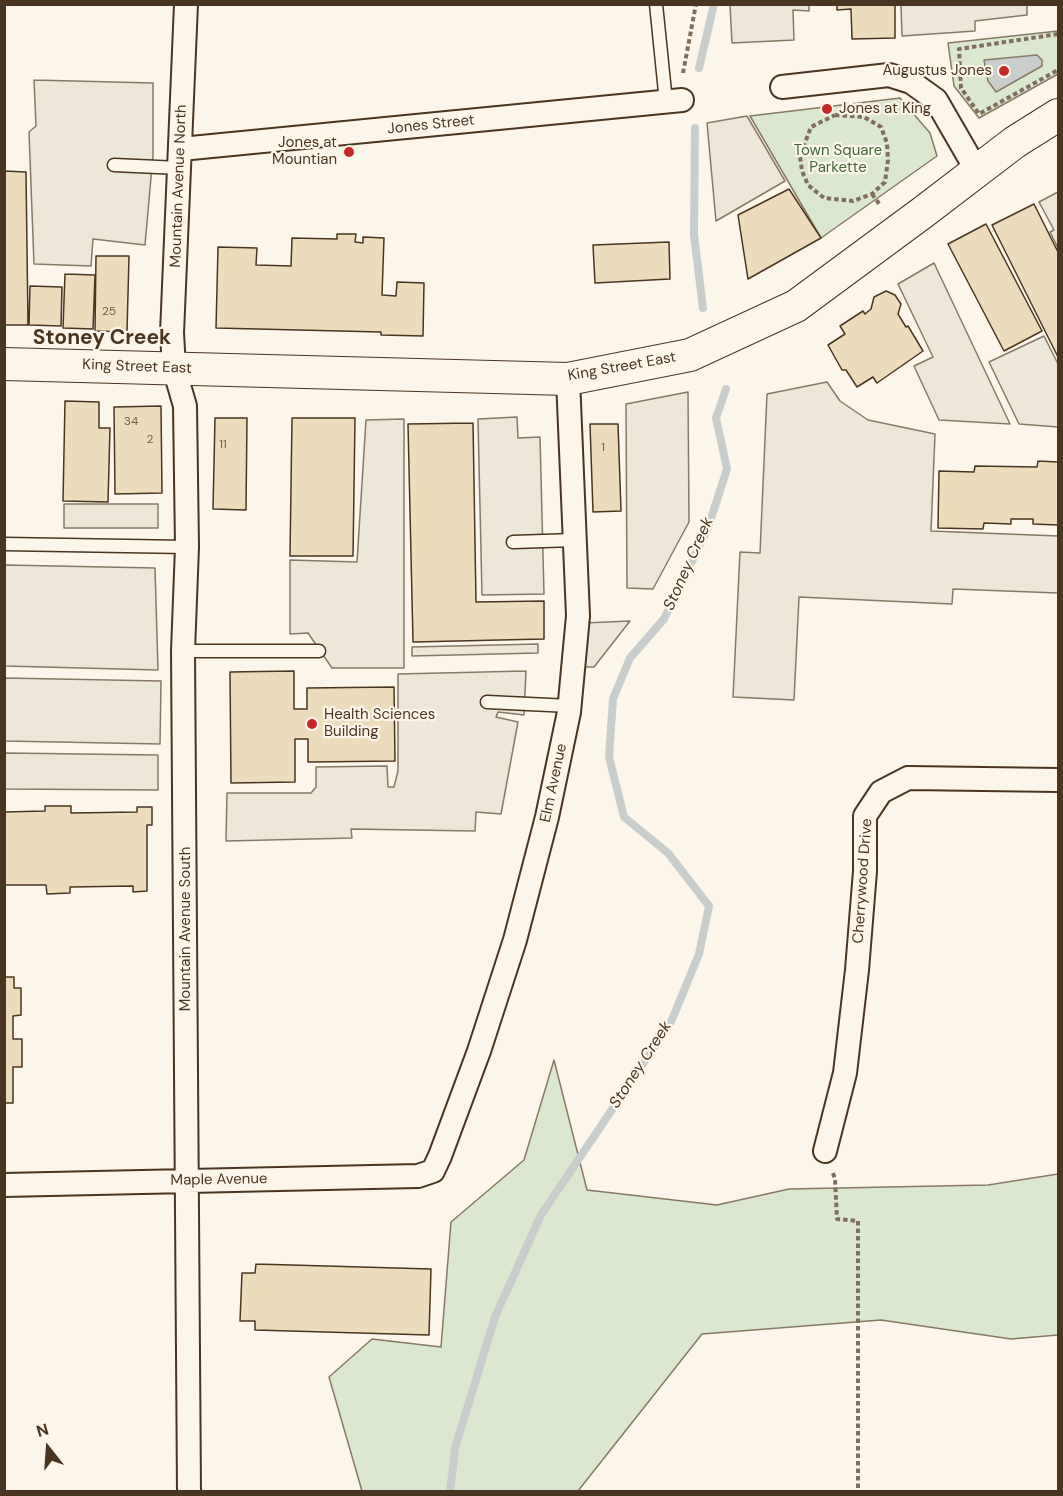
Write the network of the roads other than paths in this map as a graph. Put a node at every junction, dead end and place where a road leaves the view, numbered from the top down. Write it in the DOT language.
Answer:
graph roads {
  1 [pos="186,4"];
  2 [pos="656,4"];
  3 [pos="782,87"];
  4 [pos="674,101"];
  5 [pos="1059,115"];
  6 [pos="181,159"];
  7 [pos="114,165"];
  8 [pos="977,171"];
  9 [pos="4,364"];
  10 [pos="174,368"];
  11 [pos="568,379"];
  12 [pos="575,540"];
  13 [pos="513,542"];
  14 [pos="4,544"];
  15 [pos="187,547"];
  16 [pos="183,651"];
  17 [pos="319,651"];
  18 [pos="487,702"];
  19 [pos="570,706"];
  20 [pos="1059,780"];
  21 [pos="825,1151"];
  22 [pos="432,1171"];
  23 [pos="188,1181"];
  24 [pos="4,1185"];
  25 [pos="189,1491"];
  1 -- 6 [label="street, Mountain Avenue North"];
  2 -- 4 [label="lane"];
  3 -- 8 [label="street"];
  4 -- 6 [label="street, Jones Street"];
  5 -- 8 [label="main road, King Street East"];
  6 -- 7 [label="lane"];
  6 -- 10 [label="street, Mountain Avenue North"];
  8 -- 11 [label="main road, King Street East"];
  9 -- 10 [label="main road, King Street East"];
  10 -- 11 [label="main road, King Street East"];
  10 -- 15 [label="street, Mountain Avenue South"];
  11 -- 12 [label="street, Elm Avenue"];
  12 -- 13 [label="lane"];
  12 -- 19 [label="street, Elm Avenue"];
  14 -- 15 [label="lane"];
  15 -- 16 [label="street, Mountain Avenue South"];
  16 -- 17 [label="lane"];
  16 -- 23 [label="street, Mountain Avenue South"];
  18 -- 19 [label="lane"];
  19 -- 22 [label="street, Elm Avenue"];
  20 -- 21 [label="street, Cherrywood Drive"];
  22 -- 23 [label="street, Maple Avenue"];
  23 -- 24 [label="street, Maple Avenue"];
  23 -- 25 [label="street, Mountain Avenue South"];
}
